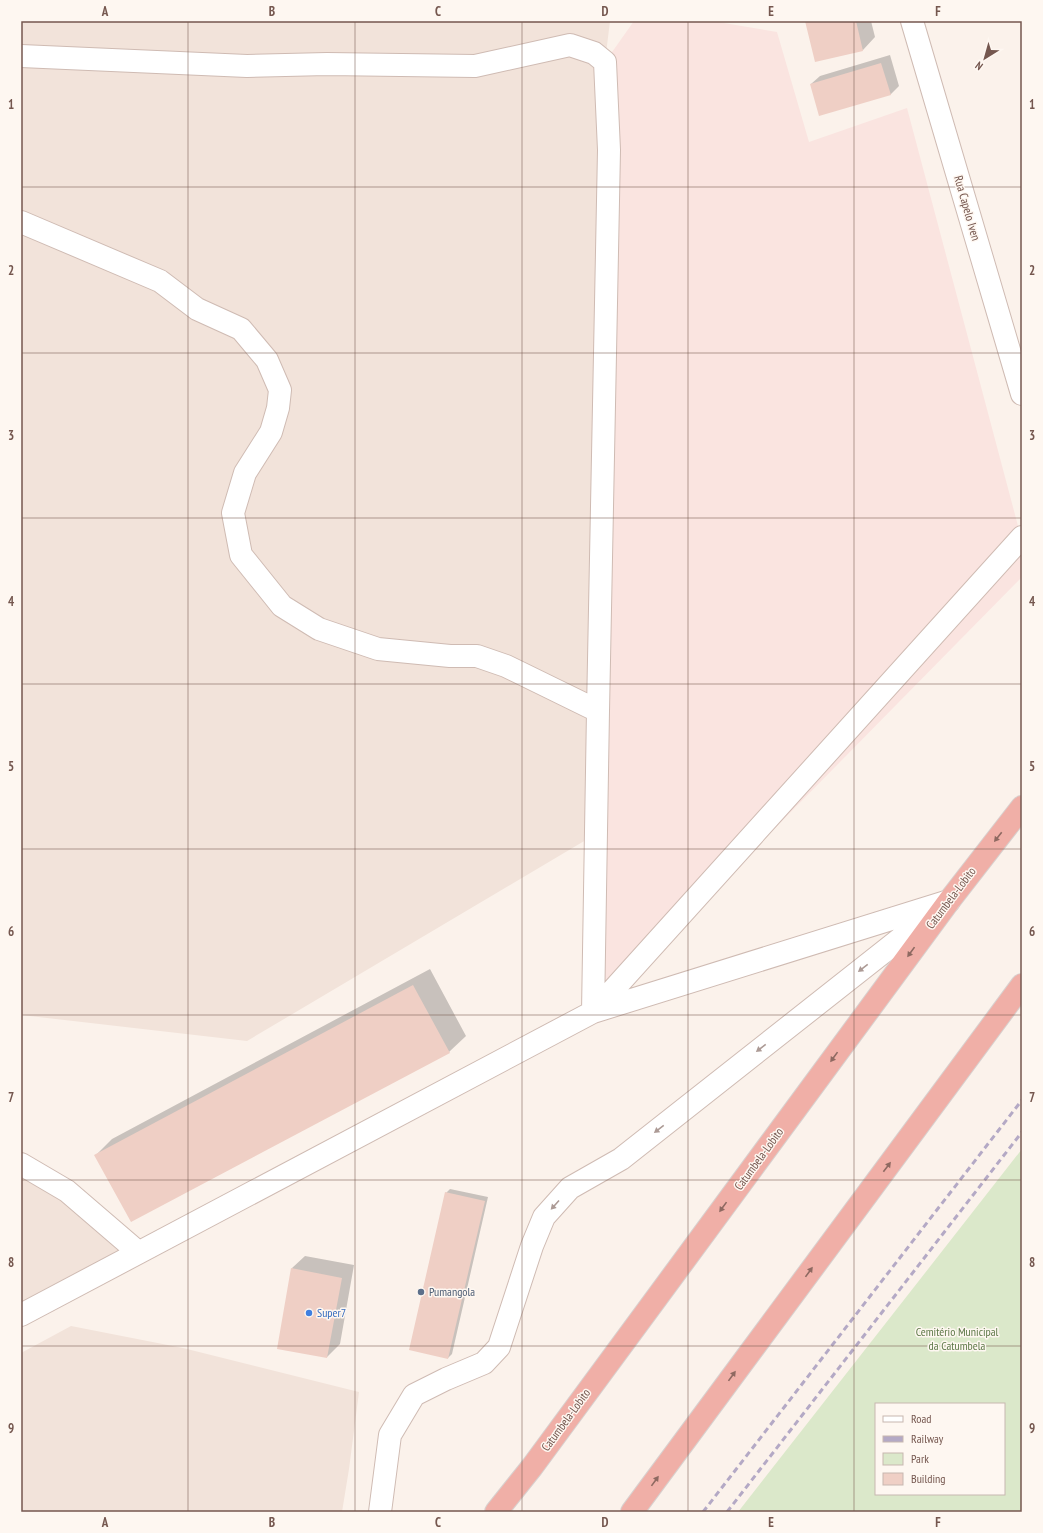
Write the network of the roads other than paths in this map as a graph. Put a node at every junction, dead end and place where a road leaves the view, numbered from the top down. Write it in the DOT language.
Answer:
graph roads {
  1 [pos="912,21"];
  2 [pos="21,56"];
  3 [pos="21,222"];
  4 [pos="1022,394"];
  5 [pos="1022,537"];
  6 [pos="598,711"];
  7 [pos="1022,807"];
  8 [pos="949,900"];
  9 [pos="1022,985"];
  10 [pos="594,1012"];
  11 [pos="21,1164"];
  12 [pos="138,1252"];
  13 [pos="21,1315"];
  14 [pos="380,1512"];
  15 [pos="496,1512"];
  16 [pos="632,1512"];
  1 -- 4 [label="street, Rua Capelo Iven"];
  2 -- 6 [label="street"];
  3 -- 6 [label="street"];
  5 -- 10 [label="street"];
  6 -- 10 [label="street"];
  7 -- 8 [label="highway, Catumbela-Lobito, one-way"];
  8 -- 10 [label="street"];
  8 -- 14 [label="street, one-way"];
  8 -- 15 [label="highway, Catumbela-Lobito, one-way"];
  16 -- 9 [label="highway, one-way"];
  10 -- 12 [label="street"];
  11 -- 12 [label="street"];
  12 -- 13 [label="street"];
}
